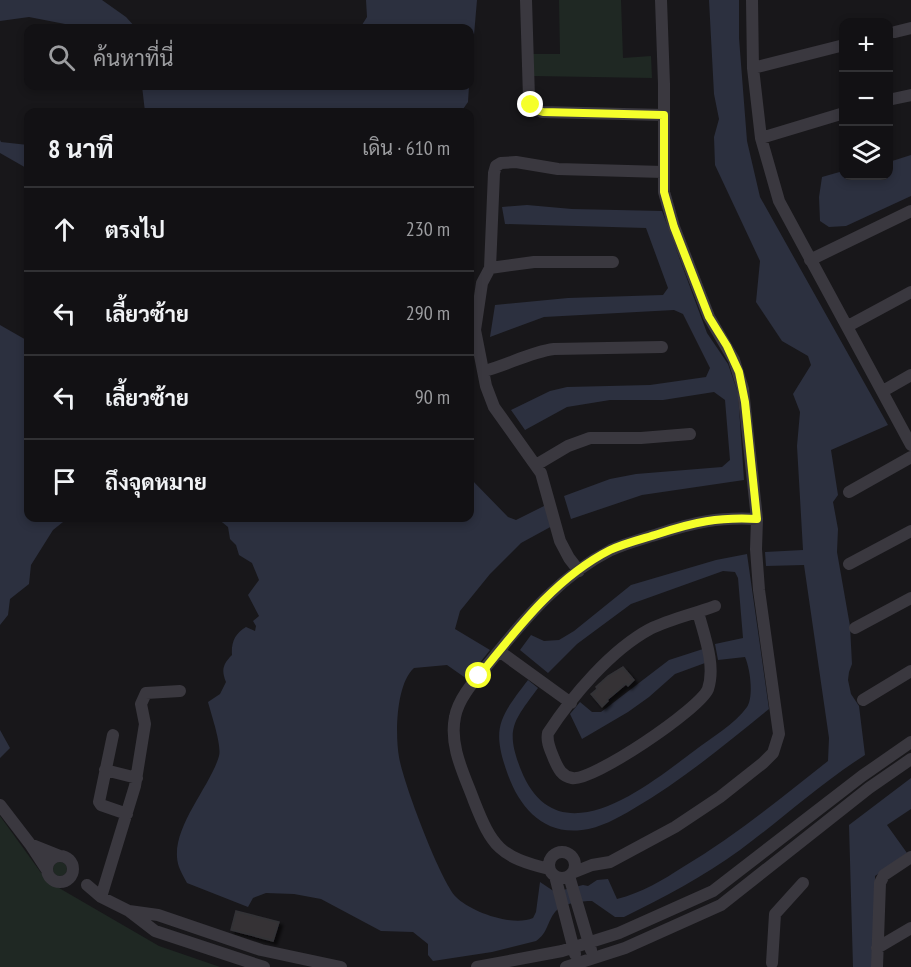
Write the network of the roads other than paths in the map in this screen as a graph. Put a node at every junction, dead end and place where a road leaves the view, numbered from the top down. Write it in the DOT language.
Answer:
graph roads {
  1 [pos="526,0"];
  2 [pos="662,0"];
  3 [pos="752,0"];
  4 [pos="911,28"];
  5 [pos="895,32"];
  6 [pos="839,46"];
  7 [pos="753,68"];
  8 [pos="911,95"];
  9 [pos="893,99"];
  10 [pos="839,114"];
  11 [pos="664,115"];
  12 [pos="761,138"];
  13 [pos="663,171"];
  14 [pos="911,211"];
  15 [pos="810,260"];
  16 [pos="613,262"];
  17 [pos="490,268"];
  18 [pos="911,292"];
  19 [pos="848,326"];
  20 [pos="662,347"];
  21 [pos="484,371"];
  22 [pos="911,375"];
  23 [pos="883,391"];
  24 [pos="690,434"];
  25 [pos="911,445"];
  26 [pos="911,457"];
  27 [pos="536,465"];
  28 [pos="849,492"];
  29 [pos="757,519"];
  30 [pos="911,531"];
  31 [pos="849,564"];
  32 [pos="579,571"];
  33 [pos="911,598"];
  34 [pos="715,606"];
  35 [pos="698,612"];
  36 [pos="855,628"];
  37 [pos="499,651"];
  38 [pos="911,671"];
  39 [pos="180,691"];
  40 [pos="863,700"];
  41 [pos="571,703"];
  42 [pos="113,735"];
  43 [pos="911,742"];
  44 [pos="911,759"];
  45 [pos="105,770"];
  46 [pos="137,778"];
  47 [pos="0,805"];
  48 [pos="127,814"];
  49 [pos="30,844"];
  50 [pos="60,856"];
  51 [pos="572,856"];
  52 [pos="911,857"];
  53 [pos="592,865"];
  54 [pos="72,867"];
  55 [pos="47,870"];
  56 [pos="547,871"];
  57 [pos="571,878"];
  58 [pos="59,881"];
  59 [pos="803,883"];
  60 [pos="87,885"];
  61 [pos="101,897"];
  62 [pos="129,911"];
  63 [pos="911,928"];
  64 [pos="583,930"];
  65 [pos="603,938"];
  66 [pos="589,942"];
  67 [pos="877,948"];
  68 [pos="568,949"];
  69 [pos="282,961"];
  70 [pos="306,963"];
  71 [pos="582,963"];
  72 [pos="251,965"];
  73 [pos="769,966"];
  74 [pos="264,967"];
  75 [pos="341,967"];
  76 [pos="477,967"];
  77 [pos="877,967"];
  1 -- 11 [label="street"];
  2 -- 11 [label="street"];
  3 -- 7 [label="street"];
  4 -- 5 [label="street"];
  6 -- 7 [label="street"];
  7 -- 12 [label="street"];
  8 -- 9 [label="street"];
  10 -- 12 [label="street"];
  11 -- 13 [label="street"];
  12 -- 15 [label="street"];
  13 -- 17 [label="street"];
  13 -- 29 [label="street"];
  14 -- 15 [label="street"];
  15 -- 19 [label="street"];
  16 -- 17 [label="street"];
  17 -- 21 [label="street"];
  18 -- 19 [label="street"];
  19 -- 23 [label="street"];
  20 -- 21 [label="street"];
  21 -- 27 [label="street"];
  22 -- 23 [label="street"];
  23 -- 25 [label="street"];
  24 -- 27 [label="street"];
  26 -- 28 [label="street"];
  27 -- 32 [label="street"];
  29 -- 32 [label="street"];
  29 -- 53 [label="street"];
  30 -- 31 [label="street"];
  32 -- 37 [label="street"];
  33 -- 36 [label="street"];
  34 -- 35 [label="street"];
  35 -- 41 [label="street"];
  35 -- 41 [label="street"];
  37 -- 41 [label="street"];
  37 -- 56 [label="street"];
  38 -- 40 [label="street"];
  39 -- 46 [label="street"];
  42 -- 45 [label="street"];
  43 -- 65 [label="street"];
  44 -- 71 [label="street"];
  45 -- 46 [label="street"];
  45 -- 48 [label="street"];
  46 -- 48 [label="street"];
  47 -- 49 [label="street"];
  48 -- 61 [label="street"];
  49 -- 50 [label="street"];
  49 -- 55 [label="street"];
  50 -- 54 [label="street"];
  50 -- 55 [label="street"];
  51 -- 53 [label="street"];
  51 -- 56 [label="street"];
  51 -- 57 [label="street"];
  52 -- 67 [label="street"];
  53 -- 57 [label="street"];
  54 -- 58 [label="street"];
  54 -- 60 [label="street"];
  55 -- 58 [label="street"];
  56 -- 57 [label="street"];
  56 -- 68 [label="street"];
  57 -- 64 [label="street"];
  58 -- 60 [label="street"];
  59 -- 73 [label="street"];
  60 -- 61 [label="street"];
  61 -- 62 [label="street"];
  62 -- 69 [label="street"];
  62 -- 72 [label="street"];
  63 -- 67 [label="street"];
  64 -- 65 [label="street"];
  64 -- 66 [label="street"];
  65 -- 66 [label="street"];
  66 -- 68 [label="street"];
  66 -- 71 [label="street"];
  67 -- 77 [label="street"];
  68 -- 71 [label="street"];
  68 -- 76 [label="street"];
  69 -- 70 [label="street"];
  70 -- 75 [label="street"];
  72 -- 74 [label="street"];
}
